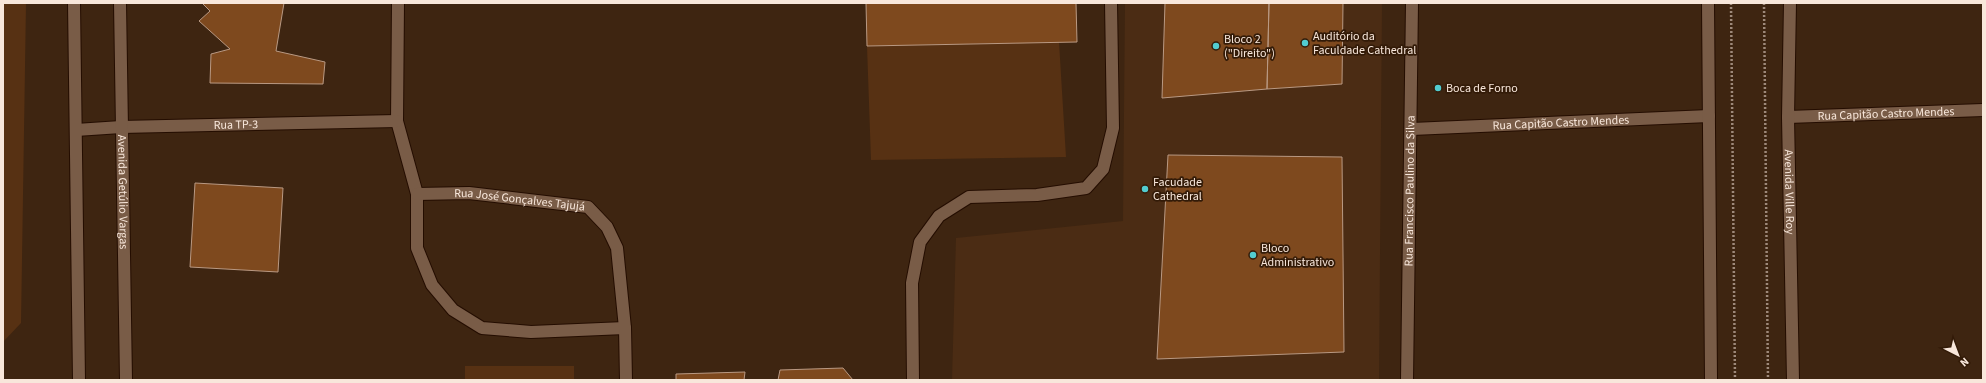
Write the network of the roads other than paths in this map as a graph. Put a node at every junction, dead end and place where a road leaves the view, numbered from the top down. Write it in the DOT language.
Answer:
graph roads {
  1 [pos="74,3"];
  2 [pos="120,3"];
  3 [pos="398,3"];
  4 [pos="1111,3"];
  5 [pos="1412,3"];
  6 [pos="1708,3"];
  7 [pos="1790,3"];
  8 [pos="1983,110"];
  9 [pos="1709,116"];
  10 [pos="1788,117"];
  11 [pos="397,121"];
  12 [pos="121,127"];
  13 [pos="1412,129"];
  14 [pos="76,130"];
  15 [pos="417,194"];
  16 [pos="625,328"];
  17 [pos="79,380"];
  18 [pos="126,380"];
  19 [pos="626,380"];
  20 [pos="913,380"];
  21 [pos="1407,380"];
  22 [pos="1711,380"];
  23 [pos="1793,380"];
  1 -- 14 [label="street"];
  2 -- 12 [label="street, Avenida Getúlio Vargas"];
  3 -- 11 [label="street"];
  4 -- 20 [label="street"];
  5 -- 13 [label="street, Rua Francisco Paulino da Silva"];
  6 -- 9 [label="street"];
  7 -- 10 [label="street, Avenida Ville Roy"];
  8 -- 10 [label="street, Rua Capitão Castro Mendes"];
  9 -- 13 [label="street, Rua Capitão Castro Mendes"];
  9 -- 22 [label="street"];
  10 -- 23 [label="street, Avenida Ville Roy"];
  11 -- 12 [label="street, Rua TP-3"];
  11 -- 15 [label="street"];
  12 -- 14 [label="street, Rua TP-3"];
  12 -- 18 [label="street, Avenida Getúlio Vargas"];
  13 -- 21 [label="street, Rua Francisco Paulino da Silva"];
  14 -- 17 [label="street"];
  15 -- 16 [label="street, Rua José Gonçalves Tajujá"];
  15 -- 16 [label="street"];
  16 -- 19 [label="street, Rua José Gonçalves Tajujá"];
}
